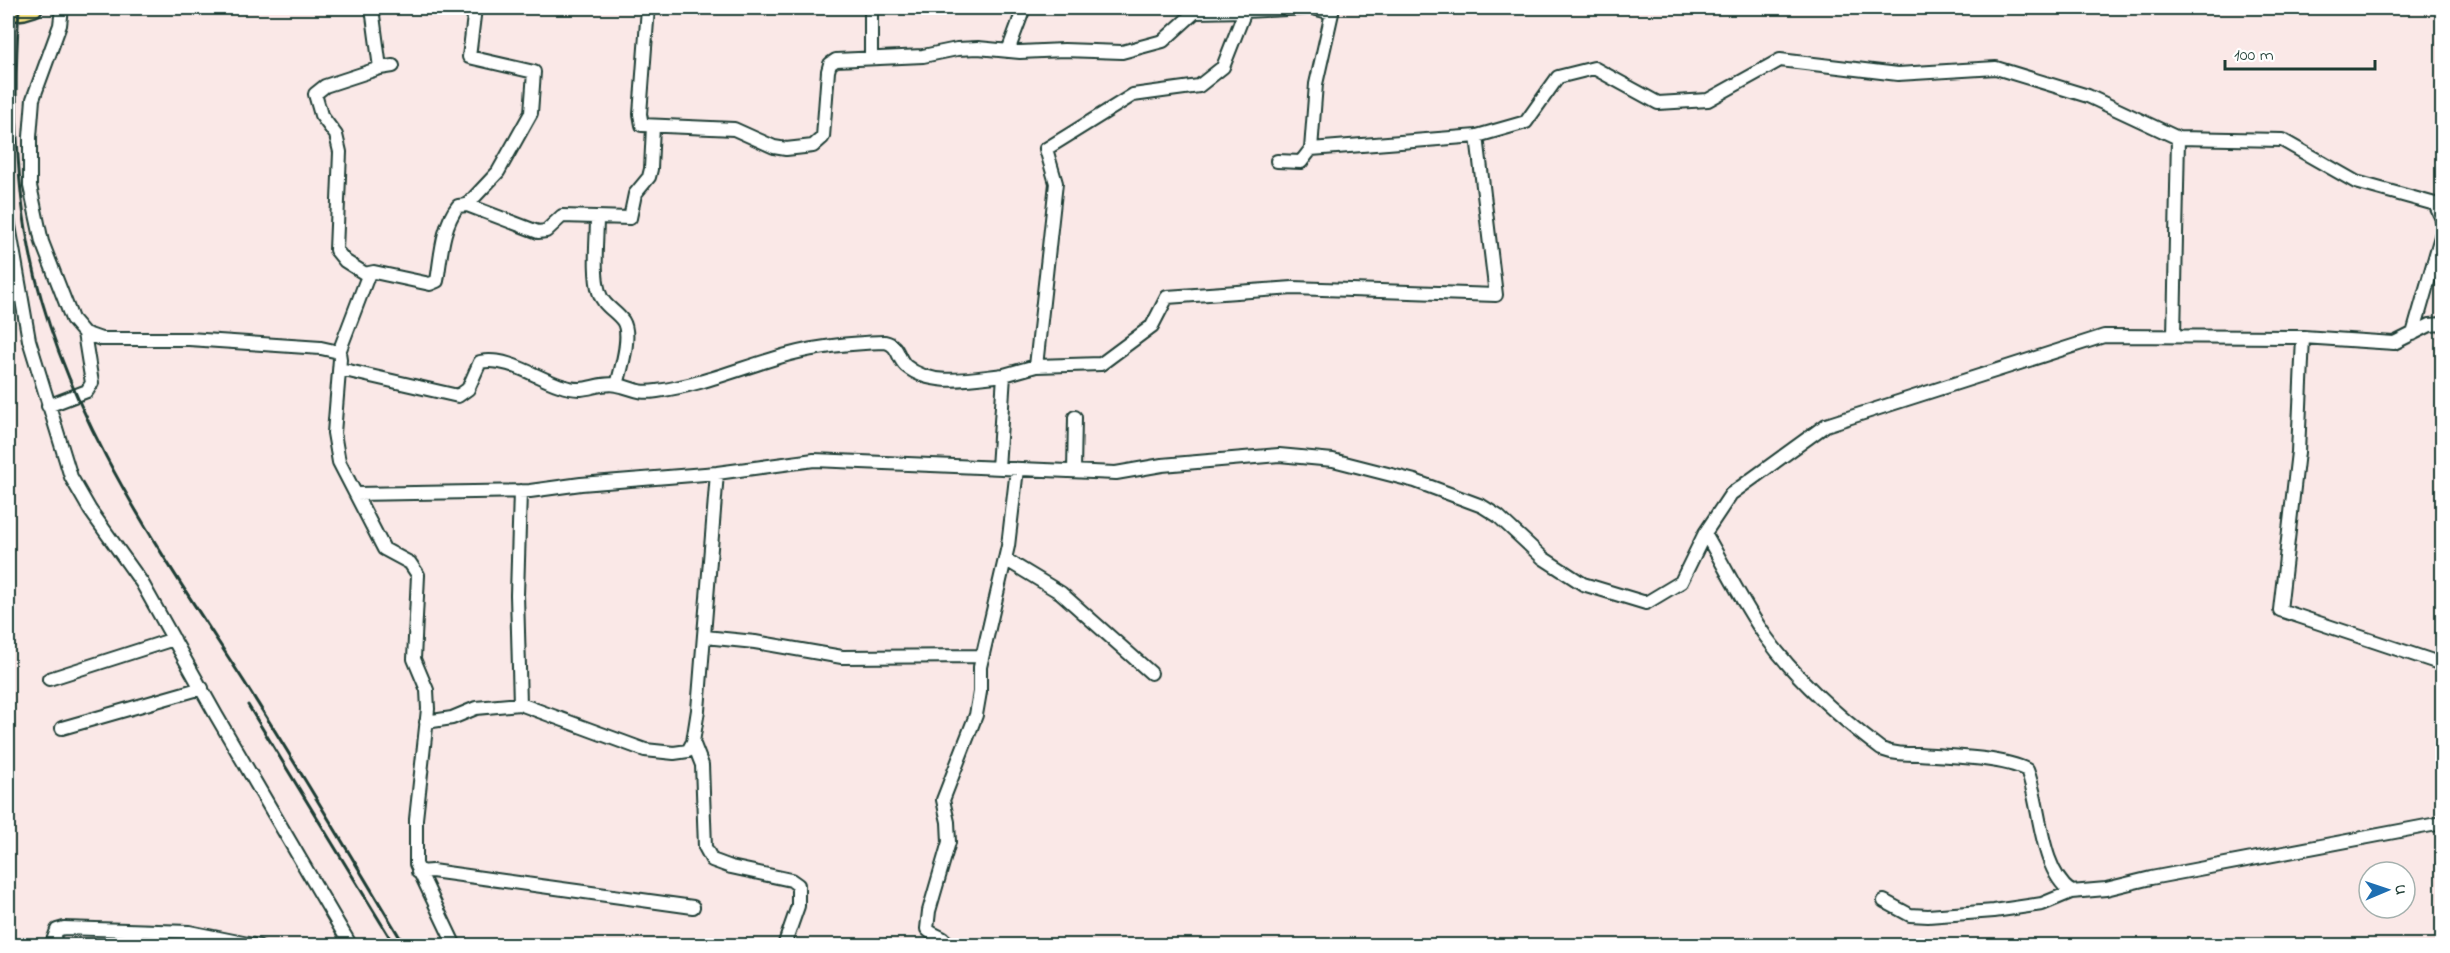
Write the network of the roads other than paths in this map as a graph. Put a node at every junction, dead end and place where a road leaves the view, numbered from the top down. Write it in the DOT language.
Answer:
graph roads {
  1 [pos="34,8"];
  2 [pos="62,8"];
  3 [pos="372,8"];
  4 [pos="475,8"];
  5 [pos="648,8"];
  6 [pos="871,8"];
  7 [pos="1024,8"];
  8 [pos="1307,8"];
  9 [pos="1313,8"];
  10 [pos="1245,10"];
  11 [pos="8,12"];
  12 [pos="1008,51"];
  13 [pos="871,58"];
  14 [pos="393,66"];
  15 [pos="380,68"];
  16 [pos="653,126"];
  17 [pos="1477,136"];
  18 [pos="2178,138"];
  19 [pos="1311,149"];
  20 [pos="1277,161"];
  21 [pos="467,204"];
  22 [pos="597,218"];
  23 [pos="2442,219"];
  24 [pos="8,220"];
  25 [pos="2442,233"];
  26 [pos="367,275"];
  27 [pos="2442,324"];
  28 [pos="84,333"];
  29 [pos="2413,334"];
  30 [pos="2174,336"];
  31 [pos="2303,338"];
  32 [pos="339,352"];
  33 [pos="1036,366"];
  34 [pos="340,369"];
  35 [pos="1004,375"];
  36 [pos="617,385"];
  37 [pos="48,406"];
  38 [pos="1075,417"];
  39 [pos="998,468"];
  40 [pos="1017,469"];
  41 [pos="1074,471"];
  42 [pos="717,473"];
  43 [pos="519,491"];
  44 [pos="356,494"];
  45 [pos="1705,533"];
  46 [pos="1005,559"];
  47 [pos="705,637"];
  48 [pos="174,639"];
  49 [pos="982,656"];
  50 [pos="2442,664"];
  51 [pos="1151,673"];
  52 [pos="49,679"];
  53 [pos="202,688"];
  54 [pos="520,704"];
  55 [pos="426,722"];
  56 [pos="62,728"];
  57 [pos="693,742"];
  58 [pos="2442,824"];
  59 [pos="418,872"];
  60 [pos="2071,892"];
  61 [pos="1884,901"];
  62 [pos="693,907"];
  63 [pos="51,945"];
  64 [pos="258,945"];
  65 [pos="351,945"];
  66 [pos="455,945"];
  67 [pos="784,945"];
  68 [pos="949,945"];
  1 -- 11 [label="main road"];
  2 -- 28 [label="street"];
  3 -- 15 [label="street"];
  4 -- 21 [label="street"];
  5 -- 16 [label="street"];
  6 -- 13 [label="street"];
  7 -- 12 [label="street"];
  8 -- 10 [label="street"];
  9 -- 19 [label="street"];
  10 -- 12 [label="street"];
  10 -- 33 [label="street"];
  12 -- 13 [label="street"];
  13 -- 16 [label="street"];
  14 -- 15 [label="street"];
  15 -- 26 [label="street"];
  16 -- 22 [label="street"];
  17 -- 18 [label="street"];
  17 -- 19 [label="street"];
  17 -- 33 [label="street"];
  18 -- 23 [label="street"];
  18 -- 30 [label="street"];
  19 -- 20 [label="street"];
  21 -- 22 [label="street"];
  21 -- 26 [label="street"];
  22 -- 36 [label="street"];
  24 -- 37 [label="street"];
  25 -- 29 [label="street"];
  26 -- 32 [label="street"];
  27 -- 29 [label="street"];
  28 -- 32 [label="street"];
  28 -- 37 [label="street"];
  29 -- 31 [label="street"];
  30 -- 31 [label="street"];
  30 -- 45 [label="street"];
  31 -- 50 [label="street"];
  32 -- 34 [label="street"];
  33 -- 35 [label="street"];
  34 -- 36 [label="street"];
  34 -- 44 [label="street"];
  35 -- 36 [label="street"];
  35 -- 39 [label="street"];
  37 -- 48 [label="street"];
  38 -- 41 [label="street"];
  39 -- 40 [label="street"];
  39 -- 42 [label="street"];
  40 -- 41 [label="street"];
  40 -- 46 [label="street"];
  41 -- 45 [label="street"];
  42 -- 43 [label="street"];
  42 -- 47 [label="street"];
  43 -- 44 [label="street"];
  43 -- 54 [label="street"];
  44 -- 55 [label="street"];
  45 -- 60 [label="street"];
  46 -- 49 [label="street"];
  46 -- 51 [label="street"];
  47 -- 49 [label="street"];
  47 -- 57 [label="street"];
  48 -- 52 [label="street"];
  48 -- 53 [label="street"];
  49 -- 68 [label="street"];
  53 -- 56 [label="street"];
  53 -- 65 [label="street"];
  54 -- 55 [label="street"];
  54 -- 57 [label="street"];
  55 -- 59 [label="street"];
  57 -- 67 [label="street"];
  58 -- 60 [label="street"];
  59 -- 62 [label="street"];
  59 -- 66 [label="street"];
  60 -- 61 [label="street"];
  63 -- 64 [label="street"];
}
